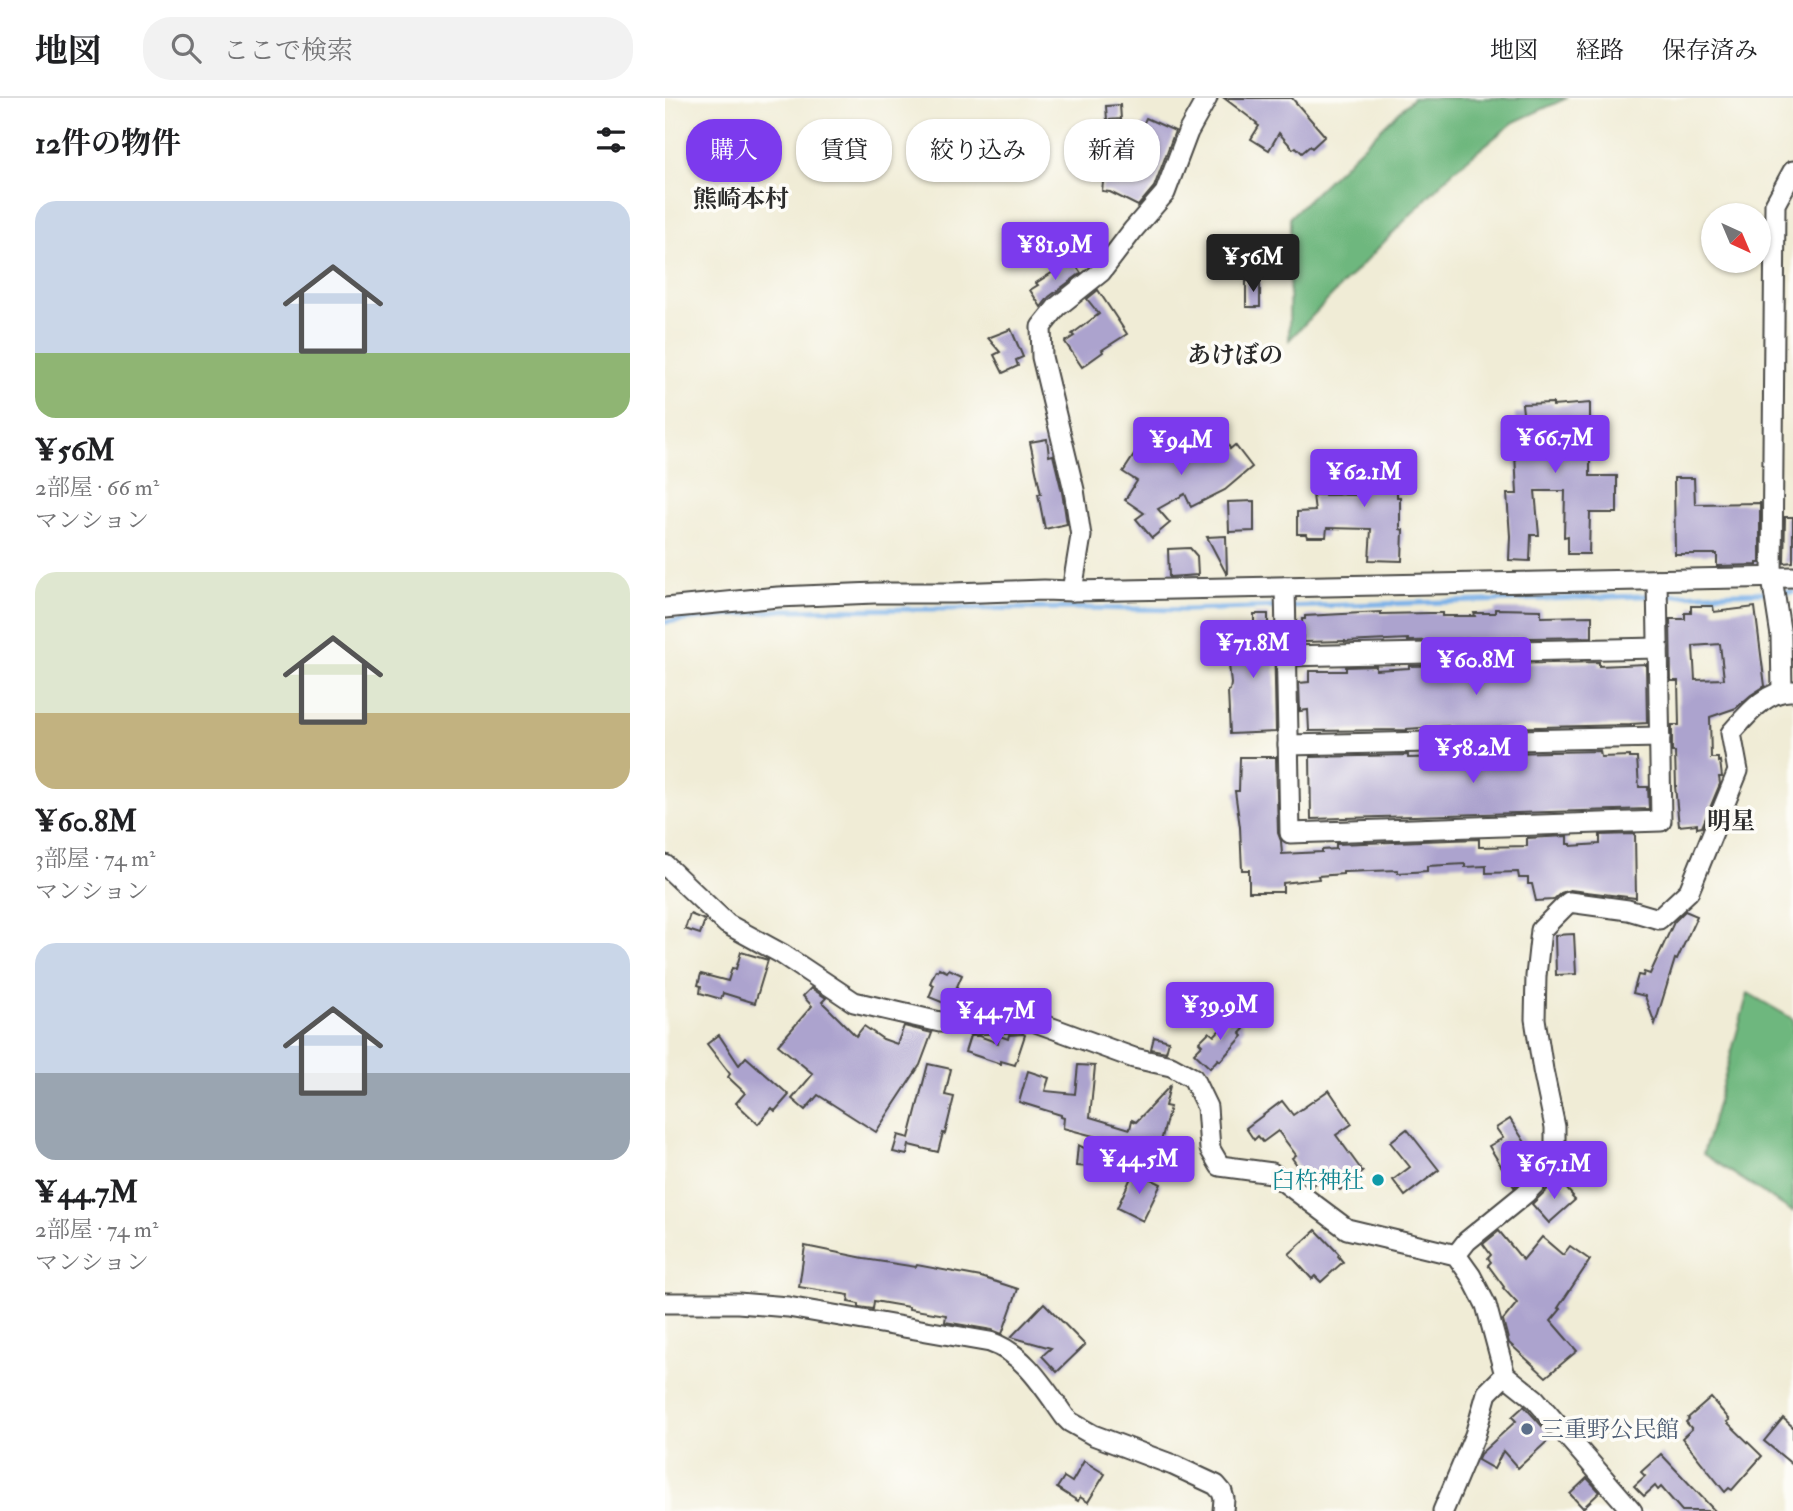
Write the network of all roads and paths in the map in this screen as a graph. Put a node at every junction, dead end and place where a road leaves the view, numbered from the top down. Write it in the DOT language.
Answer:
graph roads {
  1 [pos="1207,98"];
  2 [pos="1793,171"];
  3 [pos="1793,577"];
  4 [pos="1774,587"];
  5 [pos="1657,589"];
  6 [pos="1072,591"];
  7 [pos="1285,598"];
  8 [pos="665,608"];
  9 [pos="1658,648"];
  10 [pos="1286,656"];
  11 [pos="1788,691"];
  12 [pos="1660,737"];
  13 [pos="1288,745"];
  14 [pos="665,865"];
  15 [pos="1456,1255"];
  16 [pos="665,1303"];
  17 [pos="1505,1375"];
  18 [pos="1223,1511"];
  19 [pos="1443,1511"];
  20 [pos="1632,1511"];
  1 -- 6 [label="street"];
  2 -- 4 [label="street"];
  3 -- 4 [label="street"];
  4 -- 5 [label="street"];
  4 -- 11 [label="street"];
  5 -- 7 [label="street"];
  5 -- 9 [label="street"];
  6 -- 7 [label="street"];
  6 -- 8 [label="street"];
  7 -- 10 [label="street"];
  9 -- 10 [label="street"];
  9 -- 12 [label="street"];
  10 -- 13 [label="street"];
  11 -- 15 [label="street"];
  12 -- 13 [label="street"];
  12 -- 13 [label="street"];
  14 -- 15 [label="street"];
  15 -- 17 [label="street"];
  16 -- 18 [label="street"];
  17 -- 19 [label="street"];
  17 -- 20 [label="street"];
}
